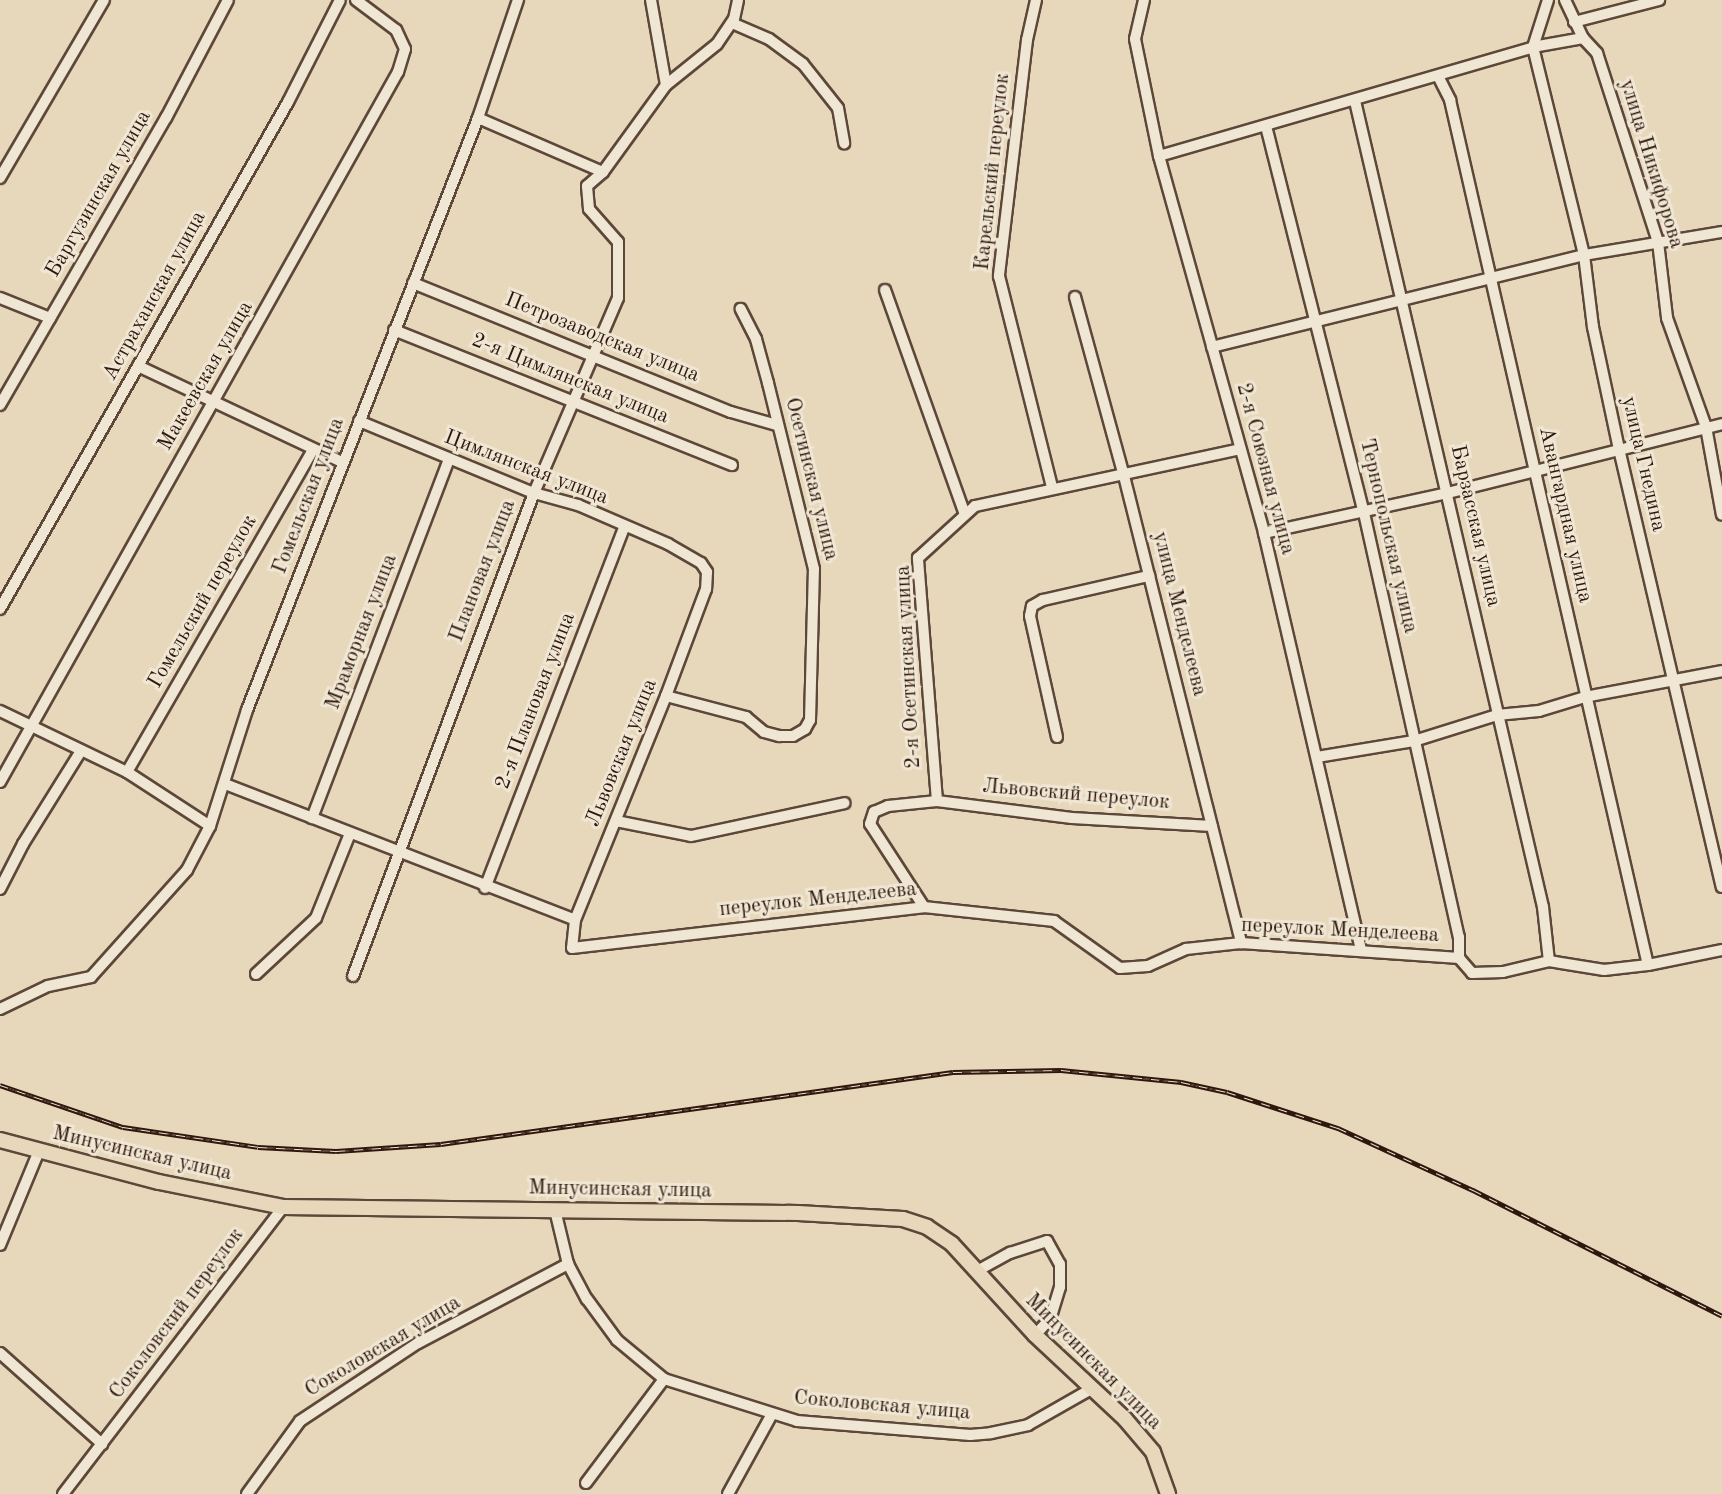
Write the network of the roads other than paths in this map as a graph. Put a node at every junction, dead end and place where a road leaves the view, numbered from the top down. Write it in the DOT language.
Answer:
graph roads {
  1 [pos="104,0"];
  2 [pos="228,0"];
  3 [pos="340,0"];
  4 [pos="356,0"];
  5 [pos="518,0"];
  6 [pos="651,0"];
  7 [pos="738,0"];
  8 [pos="1036,0"];
  9 [pos="1144,0"];
  10 [pos="1548,0"];
  11 [pos="1565,0"];
  12 [pos="1659,0"];
  13 [pos="1574,22"];
  14 [pos="732,23"];
  15 [pos="1583,38"];
  16 [pos="1533,47"];
  17 [pos="1438,76"];
  18 [pos="666,85"];
  19 [pos="1355,102"];
  20 [pos="478,118"];
  21 [pos="1266,126"];
  22 [pos="844,143"];
  23 [pos="1160,156"];
  24 [pos="603,172"];
  25 [pos="0,178"];
  26 [pos="1722,232"];
  27 [pos="1658,242"];
  28 [pos="1584,255"];
  29 [pos="1490,276"];
  30 [pos="413,283"];
  31 [pos="885,290"];
  32 [pos="1075,297"];
  33 [pos="0,298"];
  34 [pos="1399,302"];
  35 [pos="741,309"];
  36 [pos="50,318"];
  37 [pos="1317,320"];
  38 [pos="394,330"];
  39 [pos="1212,347"];
  40 [pos="591,355"];
  41 [pos="138,366"];
  42 [pos="214,401"];
  43 [pos="572,401"];
  44 [pos="0,405"];
  45 [pos="359,421"];
  46 [pos="1722,424"];
  47 [pos="777,425"];
  48 [pos="1706,427"];
  49 [pos="1619,449"];
  50 [pos="1240,450"];
  51 [pos="312,451"];
  52 [pos="449,460"];
  53 [pos="342,462"];
  54 [pos="732,465"];
  55 [pos="1536,470"];
  56 [pos="1123,472"];
  57 [pos="1052,488"];
  58 [pos="534,493"];
  59 [pos="1448,493"];
  60 [pos="964,512"];
  61 [pos="1364,513"];
  62 [pos="1722,515"];
  63 [pos="624,528"];
  64 [pos="1264,533"];
  65 [pos="707,572"];
  66 [pos="1149,576"];
  67 [pos="0,609"];
  68 [pos="1722,671"];
  69 [pos="1674,681"];
  70 [pos="666,696"];
  71 [pos="1585,697"];
  72 [pos="0,711"];
  73 [pos="1497,715"];
  74 [pos="29,726"];
  75 [pos="1057,737"];
  76 [pos="1414,741"];
  77 [pos="81,751"];
  78 [pos="1317,757"];
  79 [pos="127,772"];
  80 [pos="0,782"];
  81 [pos="225,784"];
  82 [pos="937,801"];
  83 [pos="845,803"];
  84 [pos="312,818"];
  85 [pos="616,821"];
  86 [pos="210,826"];
  87 [pos="1212,826"];
  88 [pos="349,836"];
  89 [pos="396,853"];
  90 [pos="1722,887"];
  91 [pos="485,888"];
  92 [pos="0,889"];
  93 [pos="924,907"];
  94 [pos="575,920"];
  95 [pos="1241,942"];
  96 [pos="572,948"];
  97 [pos="1361,950"];
  98 [pos="1722,950"];
  99 [pos="1459,958"];
  100 [pos="1549,961"];
  101 [pos="1648,965"];
  102 [pos="256,974"];
  103 [pos="353,976"];
  104 [pos="0,1009"];
  105 [pos="0,1140"];
  106 [pos="39,1151"];
  107 [pos="283,1207"];
  108 [pos="555,1210"];
  109 [pos="0,1245"];
  110 [pos="567,1264"];
  111 [pos="977,1271"];
  112 [pos="1035,1335"];
  113 [pos="0,1353"];
  114 [pos="664,1379"];
  115 [pos="1091,1389"];
  116 [pos="772,1414"];
  117 [pos="102,1444"];
  118 [pos="586,1483"];
  119 [pos="63,1494"];
  120 [pos="247,1494"];
  121 [pos="728,1494"];
  122 [pos="1168,1494"];
  1 -- 25 [label="street"];
  2 -- 36 [label="street, Баргузинская улица"];
  3 -- 41 [label="street, Астраханская улица"];
  4 -- 42 [label="street, Макеевская улица"];
  5 -- 20 [label="street, Гомельская улица"];
  6 -- 18 [label="street"];
  7 -- 14 [label="street"];
  8 -- 57 [label="street, Карельский переулок"];
  9 -- 23 [label="street, 2-я Союзная улица"];
  10 -- 16 [label="street"];
  11 -- 13 [label="street, улица Никифорова"];
  12 -- 13 [label="street"];
  13 -- 15 [label="street, улица Никифорова"];
  14 -- 18 [label="street"];
  14 -- 22 [label="street"];
  15 -- 16 [label="street"];
  15 -- 27 [label="street, улица Никифорова"];
  16 -- 17 [label="street"];
  16 -- 28 [label="street, улица Гнедина"];
  17 -- 19 [label="street"];
  17 -- 29 [label="street, Авангардная улица"];
  18 -- 24 [label="street"];
  19 -- 21 [label="street"];
  19 -- 34 [label="street, Барзасская улица"];
  20 -- 24 [label="street"];
  20 -- 30 [label="street, Гомельская улица"];
  21 -- 23 [label="street"];
  21 -- 37 [label="street, Тернопольская улица"];
  23 -- 39 [label="street, 2-я Союзная улица"];
  24 -- 40 [label="street, Плановая улица"];
  26 -- 27 [label="street"];
  27 -- 28 [label="street"];
  27 -- 48 [label="street, улица Никифорова"];
  28 -- 29 [label="street"];
  28 -- 49 [label="street, улица Гнедина"];
  29 -- 34 [label="street"];
  29 -- 55 [label="street, Авангардная улица"];
  30 -- 38 [label="street, Гомельская улица"];
  30 -- 40 [label="street, Петрозаводская улица"];
  31 -- 60 [label="street"];
  32 -- 56 [label="street, улица Менделеева"];
  33 -- 36 [label="street"];
  34 -- 37 [label="street"];
  34 -- 59 [label="street, Барзасская улица"];
  35 -- 47 [label="street, Осетинская улица"];
  36 -- 44 [label="street, Баргузинская улица"];
  37 -- 39 [label="street"];
  37 -- 61 [label="street, Тернопольская улица"];
  38 -- 43 [label="street, 2-я Цимлянская улица"];
  38 -- 45 [label="street, Гомельская улица"];
  39 -- 50 [label="street, 2-я Союзная улица"];
  40 -- 43 [label="street, Плановая улица"];
  40 -- 47 [label="street, Петрозаводская улица"];
  41 -- 42 [label="street"];
  41 -- 67 [label="street, Астраханская улица"];
  42 -- 51 [label="street"];
  42 -- 74 [label="street, Макеевская улица"];
  43 -- 54 [label="street, 2-я Цимлянская улица"];
  43 -- 58 [label="street, Плановая улица"];
  45 -- 52 [label="street, Цимлянская улица"];
  45 -- 53 [label="street, Гомельская улица"];
  46 -- 48 [label="street"];
  47 -- 70 [label="street, Осетинская улица"];
  48 -- 49 [label="street"];
  48 -- 62 [label="street, улица Никифорова"];
  49 -- 55 [label="street"];
  49 -- 69 [label="street, улица Гнедина"];
  50 -- 56 [label="street"];
  50 -- 64 [label="street, 2-я Союзная улица"];
  51 -- 53 [label="street"];
  51 -- 79 [label="street, Гомельский переулок"];
  52 -- 58 [label="street, Цимлянская улица"];
  52 -- 84 [label="street, Мраморная улица"];
  53 -- 81 [label="street, Гомельская улица"];
  55 -- 59 [label="street"];
  55 -- 71 [label="street, Авангардная улица"];
  56 -- 57 [label="street"];
  56 -- 66 [label="street, улица Менделеева"];
  57 -- 60 [label="street"];
  58 -- 63 [label="street, Цимлянская улица"];
  58 -- 89 [label="street, Плановая улица"];
  59 -- 61 [label="street"];
  59 -- 73 [label="street, Барзасская улица"];
  60 -- 82 [label="street, 2-я Осетинская улица"];
  61 -- 64 [label="street"];
  61 -- 76 [label="street, Тернопольская улица"];
  63 -- 65 [label="street, Цимлянская улица"];
  63 -- 91 [label="street, 2-я Плановая улица"];
  64 -- 78 [label="street, 2-я Союзная улица"];
  65 -- 70 [label="street, Львовская улица"];
  66 -- 75 [label="street"];
  66 -- 87 [label="street, улица Менделеева"];
  68 -- 69 [label="street"];
  69 -- 71 [label="street"];
  69 -- 90 [label="street, улица Гнедина"];
  70 -- 85 [label="street, Львовская улица"];
  71 -- 73 [label="street"];
  71 -- 101 [label="street, Авангардная улица"];
  72 -- 74 [label="street"];
  73 -- 76 [label="street"];
  73 -- 100 [label="street, Барзасская улица"];
  74 -- 77 [label="street"];
  74 -- 80 [label="street, Макеевская улица"];
  76 -- 78 [label="street"];
  76 -- 99 [label="street, Тернопольская улица"];
  77 -- 79 [label="street"];
  77 -- 92 [label="street"];
  78 -- 97 [label="street, 2-я Союзная улица"];
  79 -- 86 [label="street"];
  81 -- 84 [label="street"];
  81 -- 86 [label="street, Гомельская улица"];
  82 -- 87 [label="street, Львовский переулок"];
  82 -- 93 [label="street, Львовский переулок"];
  83 -- 85 [label="street"];
  84 -- 88 [label="street"];
  85 -- 94 [label="street, Львовская улица"];
  86 -- 104 [label="street, Гомельская улица"];
  87 -- 95 [label="street, улица Менделеева"];
  88 -- 89 [label="street"];
  88 -- 102 [label="street"];
  89 -- 91 [label="street"];
  89 -- 103 [label="street, Плановая улица"];
  91 -- 94 [label="street"];
  93 -- 95 [label="street, переулок Менделеева"];
  93 -- 96 [label="street, переулок Менделеева"];
  94 -- 96 [label="street, Львовская улица"];
  95 -- 97 [label="street, переулок Менделеева"];
  97 -- 99 [label="street, переулок Менделеева"];
  98 -- 101 [label="street, переулок Менделеева"];
  99 -- 100 [label="street, переулок Менделеева"];
  100 -- 101 [label="street, переулок Менделеева"];
  105 -- 106 [label="main road, Минусинская улица"];
  106 -- 107 [label="main road, Минусинская улица"];
  106 -- 109 [label="street"];
  107 -- 108 [label="main road, Минусинская улица"];
  107 -- 117 [label="street, Соколовский переулок"];
  108 -- 110 [label="street, Соколовская улица"];
  108 -- 111 [label="main road, Минусинская улица"];
  110 -- 114 [label="street, Соколовская улица"];
  110 -- 120 [label="street, Соколовская улица"];
  111 -- 112 [label="main road, Минусинская улица"];
  111 -- 112 [label="street"];
  112 -- 115 [label="main road, Минусинская улица"];
  113 -- 117 [label="street"];
  114 -- 116 [label="street, Соколовская улица"];
  114 -- 118 [label="street"];
  115 -- 116 [label="street, Соколовская улица"];
  115 -- 122 [label="main road, Минусинская улица"];
  116 -- 121 [label="street"];
  117 -- 119 [label="street, Соколовский переулок"];
}
